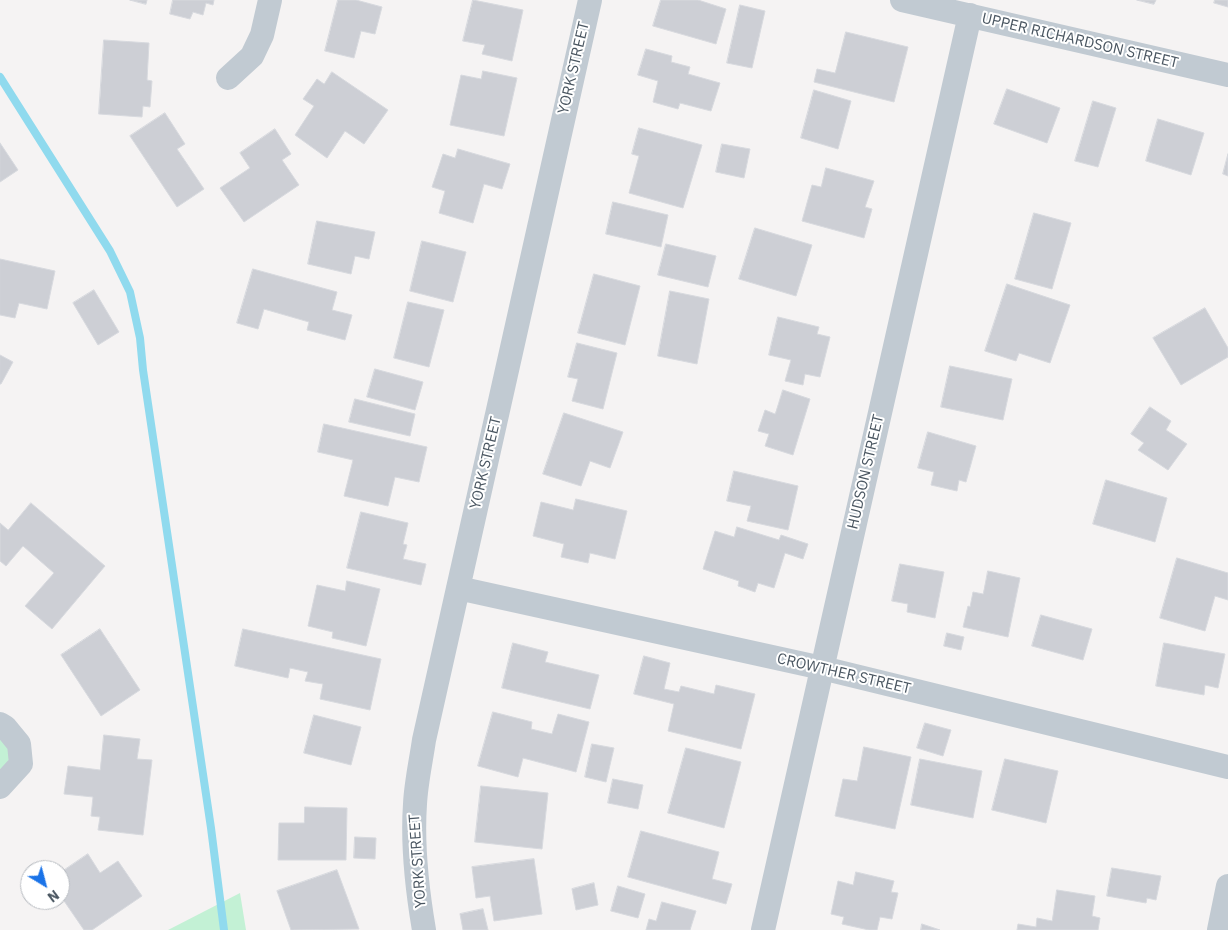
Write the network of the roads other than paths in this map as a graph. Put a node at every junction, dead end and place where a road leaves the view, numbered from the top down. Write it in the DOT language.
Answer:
graph roads {
  1 [pos="270,0"];
  2 [pos="590,0"];
  3 [pos="902,0"];
  4 [pos="970,15"];
  5 [pos="1228,75"];
  6 [pos="228,78"];
  7 [pos="458,588"];
  8 [pos="822,668"];
  9 [pos="0,724"];
  10 [pos="1228,767"];
  11 [pos="0,787"];
  12 [pos="1228,886"];
  13 [pos="424,930"];
  14 [pos="763,930"];
  15 [pos="1219,930"];
  1 -- 6 [label="street"];
  2 -- 7 [label="street, YORK STREET"];
  3 -- 4 [label="street, UPPER RICHARDSON STREET"];
  4 -- 5 [label="street, UPPER RICHARDSON STREET"];
  4 -- 8 [label="street, HUDSON STREET"];
  7 -- 8 [label="street, CROWTHER STREET"];
  7 -- 13 [label="street, YORK STREET"];
  8 -- 10 [label="street, CROWTHER STREET"];
  8 -- 14 [label="street, HUDSON STREET"];
  9 -- 11 [label="street"];
  12 -- 15 [label="street"];
}
